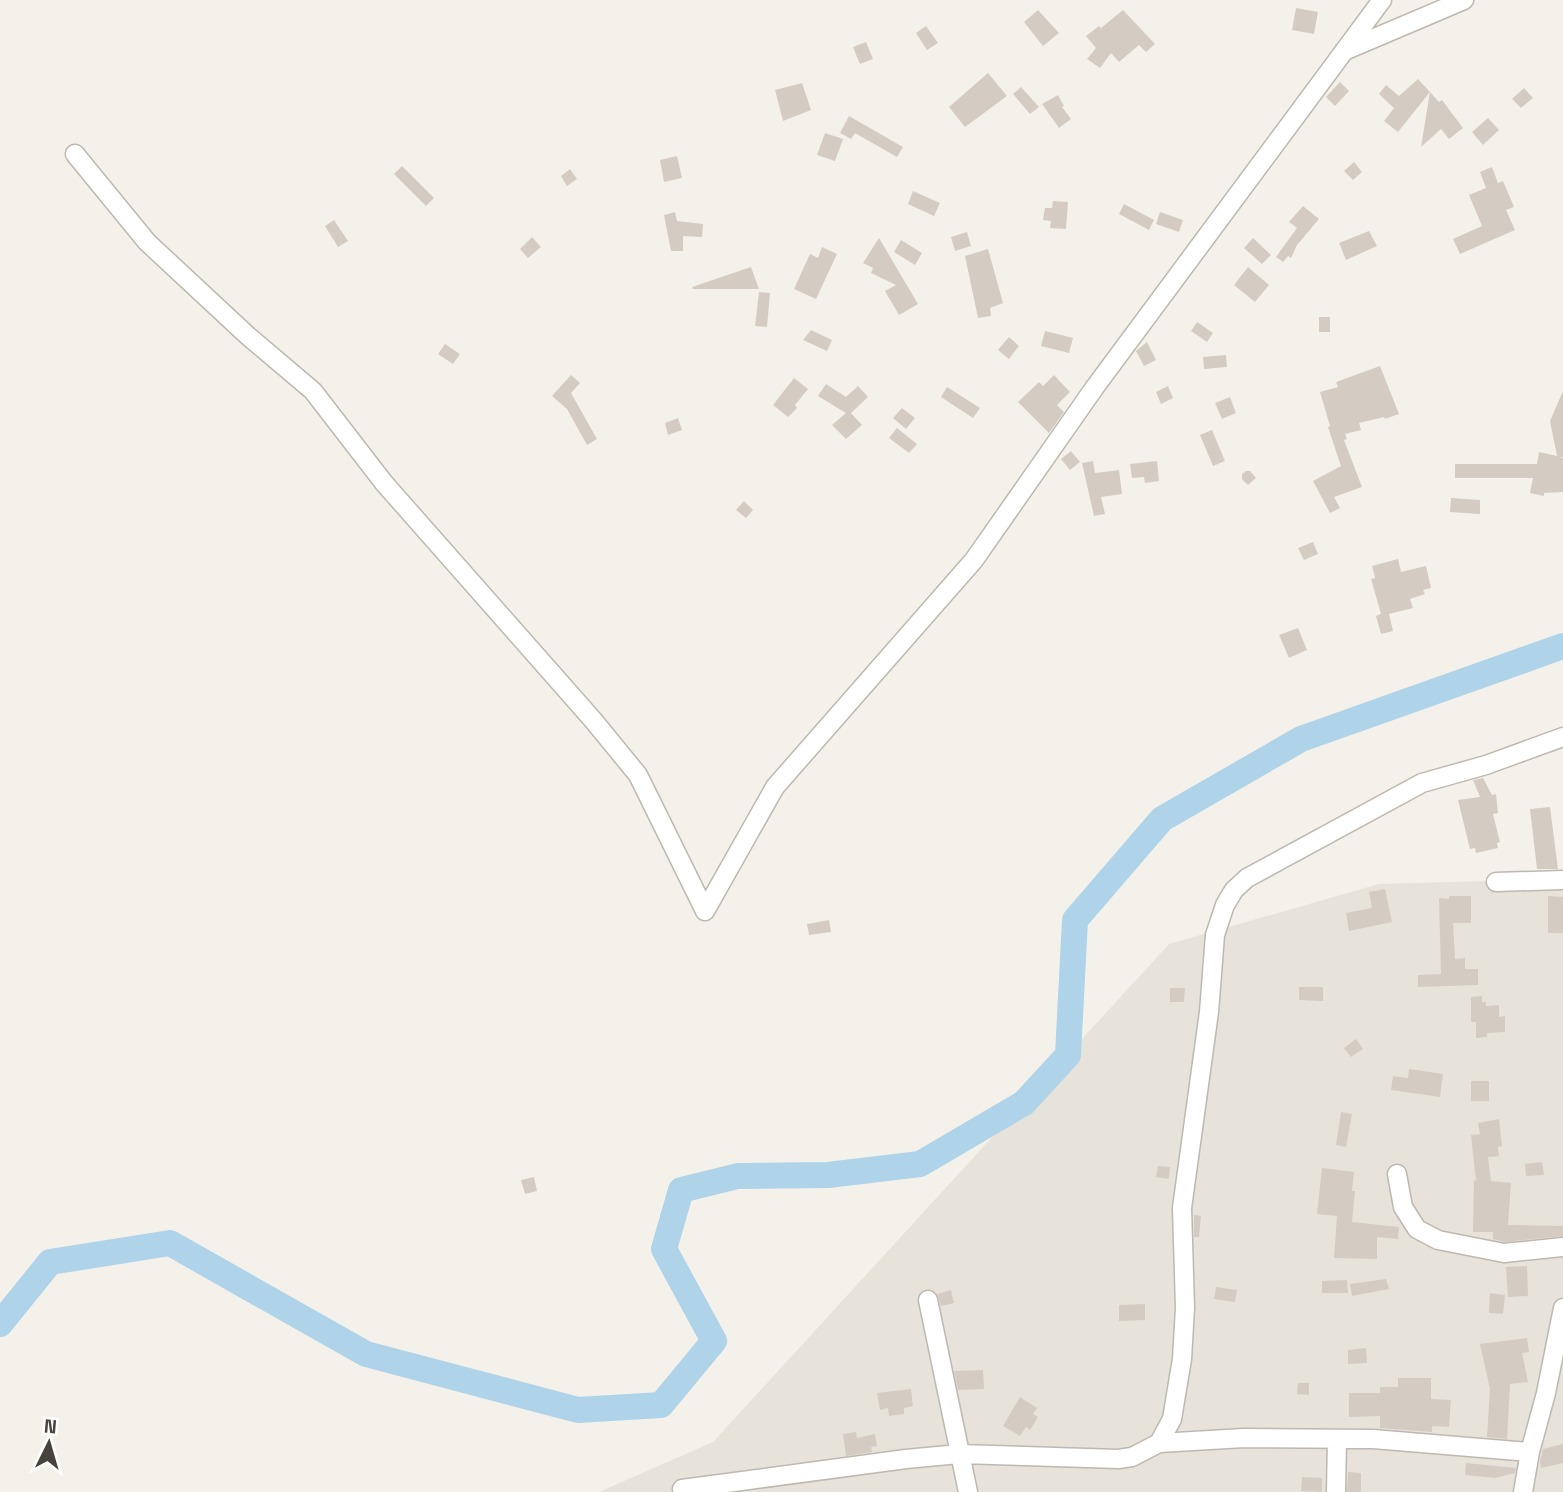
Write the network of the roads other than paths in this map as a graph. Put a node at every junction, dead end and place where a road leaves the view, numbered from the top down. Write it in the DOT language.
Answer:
graph roads {
  1 [pos="1382,0"];
  2 [pos="1464,0"];
  3 [pos="1344,51"];
  4 [pos="75,154"];
  5 [pos="1563,737"];
  6 [pos="1563,880"];
  7 [pos="1496,882"];
  8 [pos="1397,1174"];
  9 [pos="1563,1247"];
  10 [pos="928,1300"];
  11 [pos="1563,1308"];
  12 [pos="1336,1439"];
  13 [pos="1160,1443"];
  14 [pos="1530,1452"];
  15 [pos="959,1454"];
  16 [pos="682,1489"];
  17 [pos="968,1492"];
  18 [pos="1336,1492"];
  19 [pos="1523,1492"];
  1 -- 3 [label="street"];
  2 -- 3 [label="street"];
  3 -- 4 [label="street"];
  5 -- 13 [label="street"];
  6 -- 7 [label="street"];
  8 -- 9 [label="street"];
  10 -- 15 [label="street"];
  11 -- 14 [label="street"];
  12 -- 13 [label="street"];
  12 -- 14 [label="street"];
  12 -- 18 [label="street"];
  13 -- 15 [label="street"];
  14 -- 19 [label="street"];
  15 -- 16 [label="street"];
  15 -- 17 [label="street"];
}
